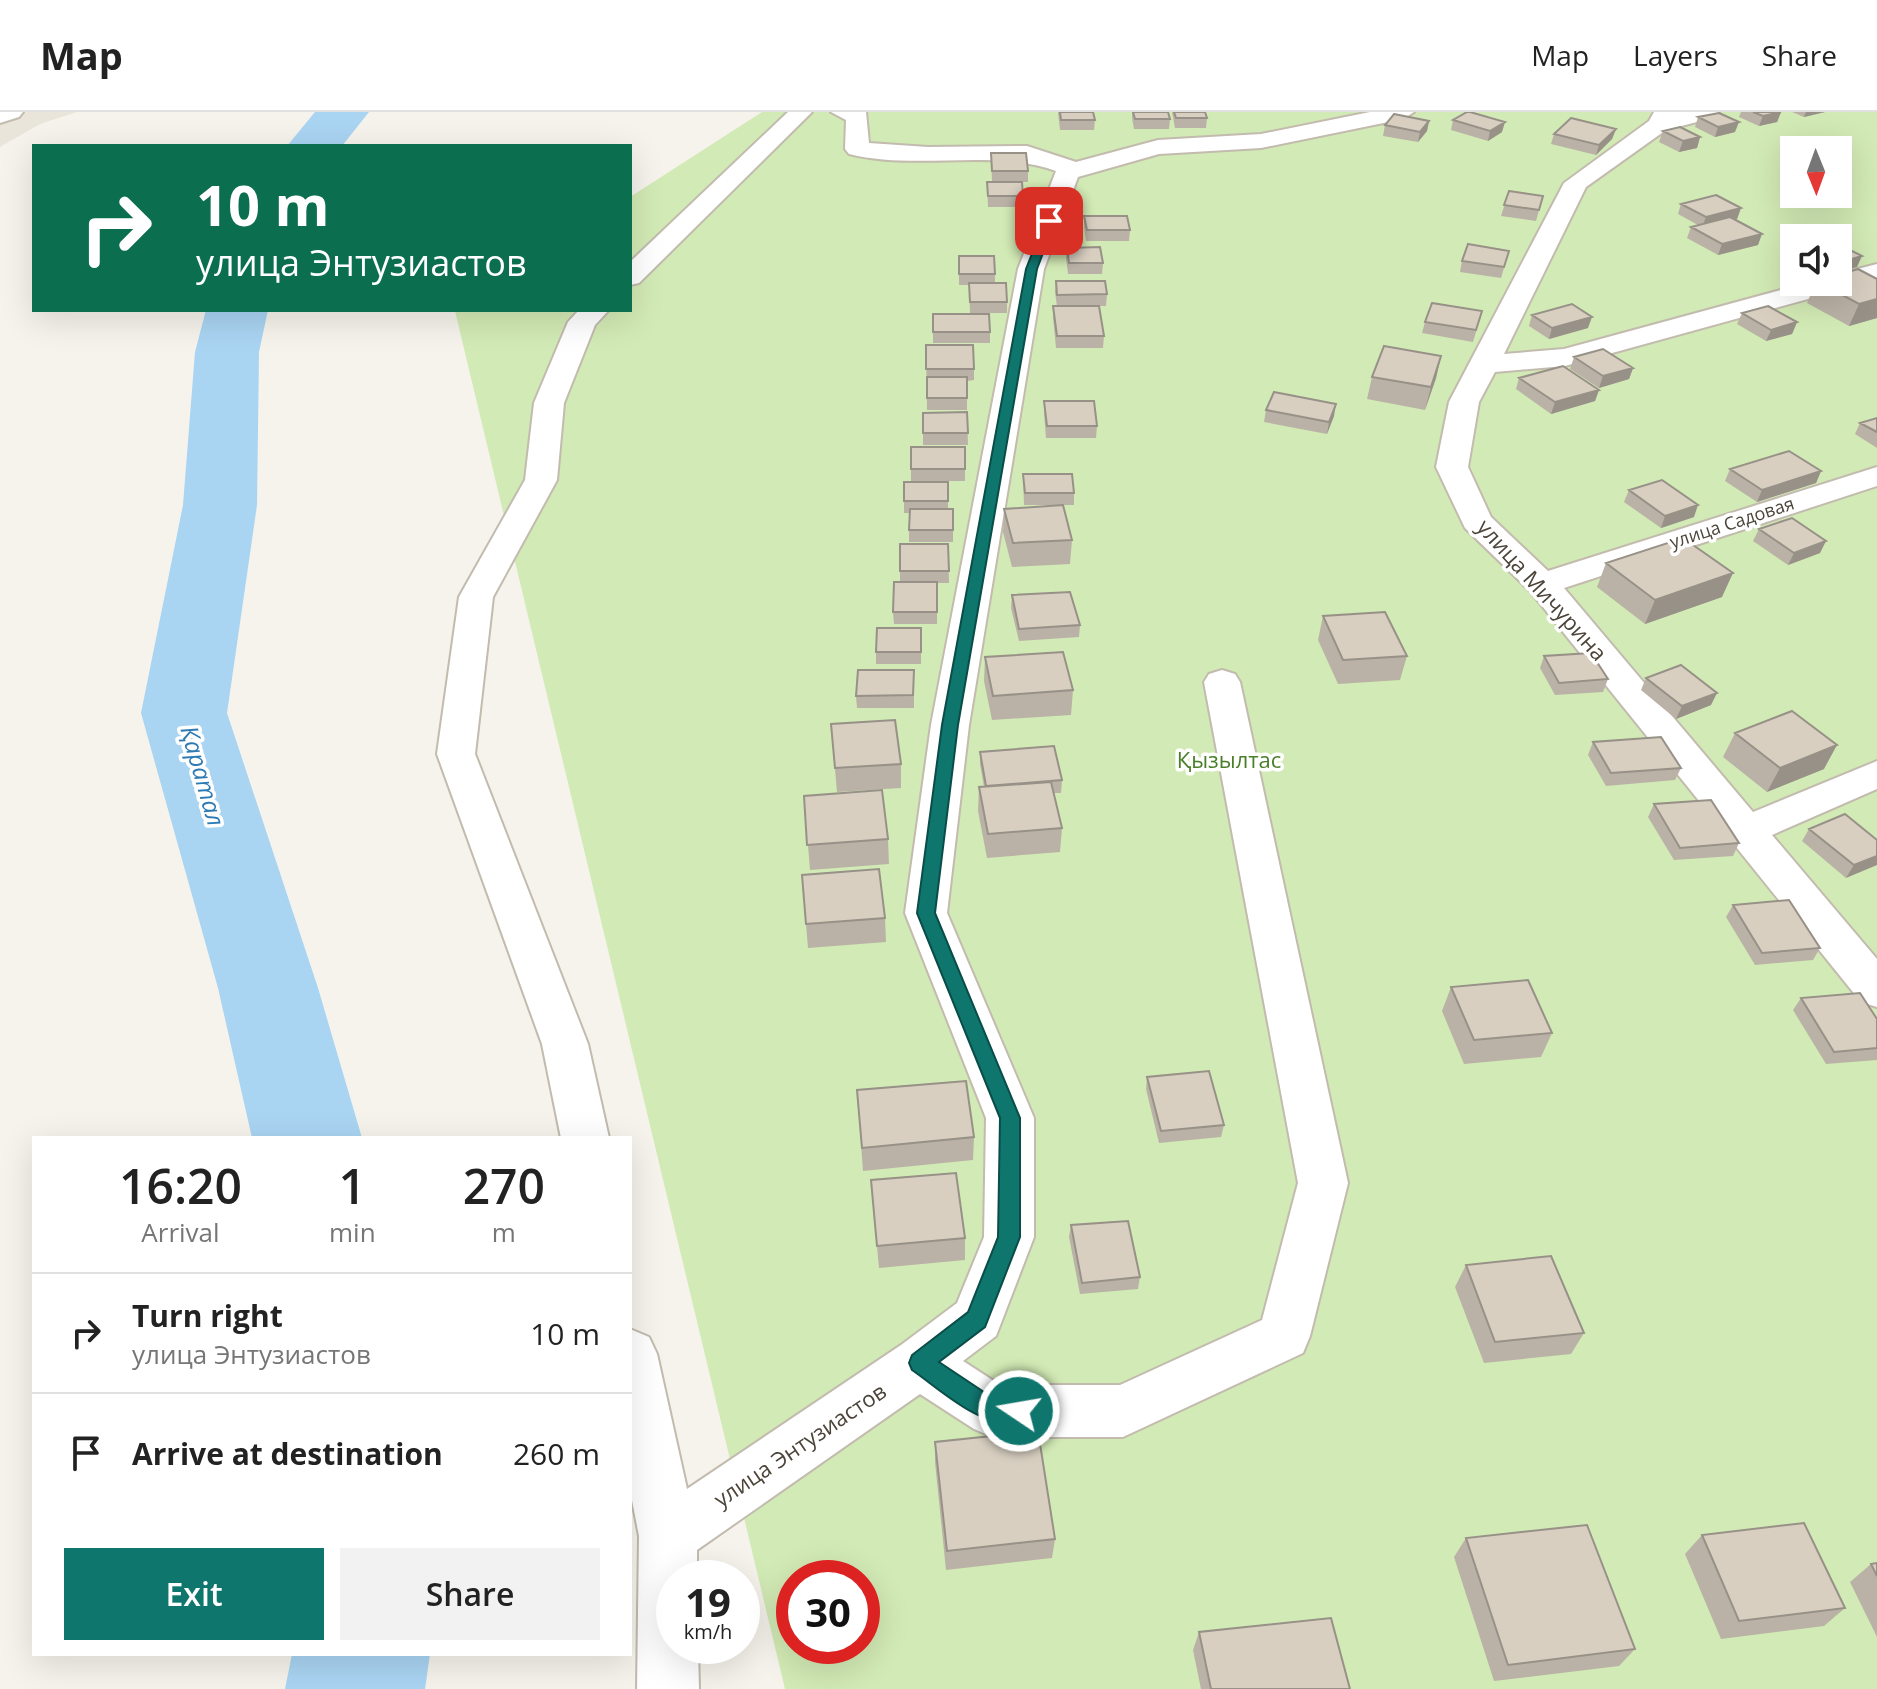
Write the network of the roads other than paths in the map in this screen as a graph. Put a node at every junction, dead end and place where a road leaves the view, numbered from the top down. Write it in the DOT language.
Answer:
graph roads {
  1 [pos="11,112"];
  2 [pos="801,112"];
  3 [pos="842,112"];
  4 [pos="1403,112"];
  5 [pos="1708,112"];
  6 [pos="0,116"];
  7 [pos="1661,118"];
  8 [pos="1075,170"];
  9 [pos="1877,272"];
  10 [pos="632,275"];
  11 [pos="593,312"];
  12 [pos="1485,364"];
  13 [pos="1877,476"];
  14 [pos="1542,584"];
  15 [pos="1222,682"];
  16 [pos="1877,774"];
  17 [pos="1748,830"];
  18 [pos="1877,990"];
  19 [pos="585,1136"];
  20 [pos="920,1363"];
  21 [pos="632,1364"];
  22 [pos="668,1536"];
  23 [pos="668,1689"];
  1 -- 6 [label="street"];
  2 -- 10 [label="street"];
  3 -- 8 [label="street"];
  4 -- 8 [label="street"];
  5 -- 7 [label="street"];
  7 -- 12 [label="street, улица Мичурина"];
  8 -- 20 [label="street, улица Энтузиастов"];
  9 -- 12 [label="street"];
  11 -- 19 [label="street"];
  12 -- 14 [label="street, улица Мичурина"];
  13 -- 14 [label="street, улица Садовая"];
  14 -- 17 [label="street, улица Мичурина"];
  15 -- 20 [label="street"];
  16 -- 17 [label="street"];
  17 -- 18 [label="street, улица Мичурина"];
  20 -- 22 [label="street, улица Энтузиастов"];
  21 -- 22 [label="street"];
  22 -- 23 [label="street"];
}
